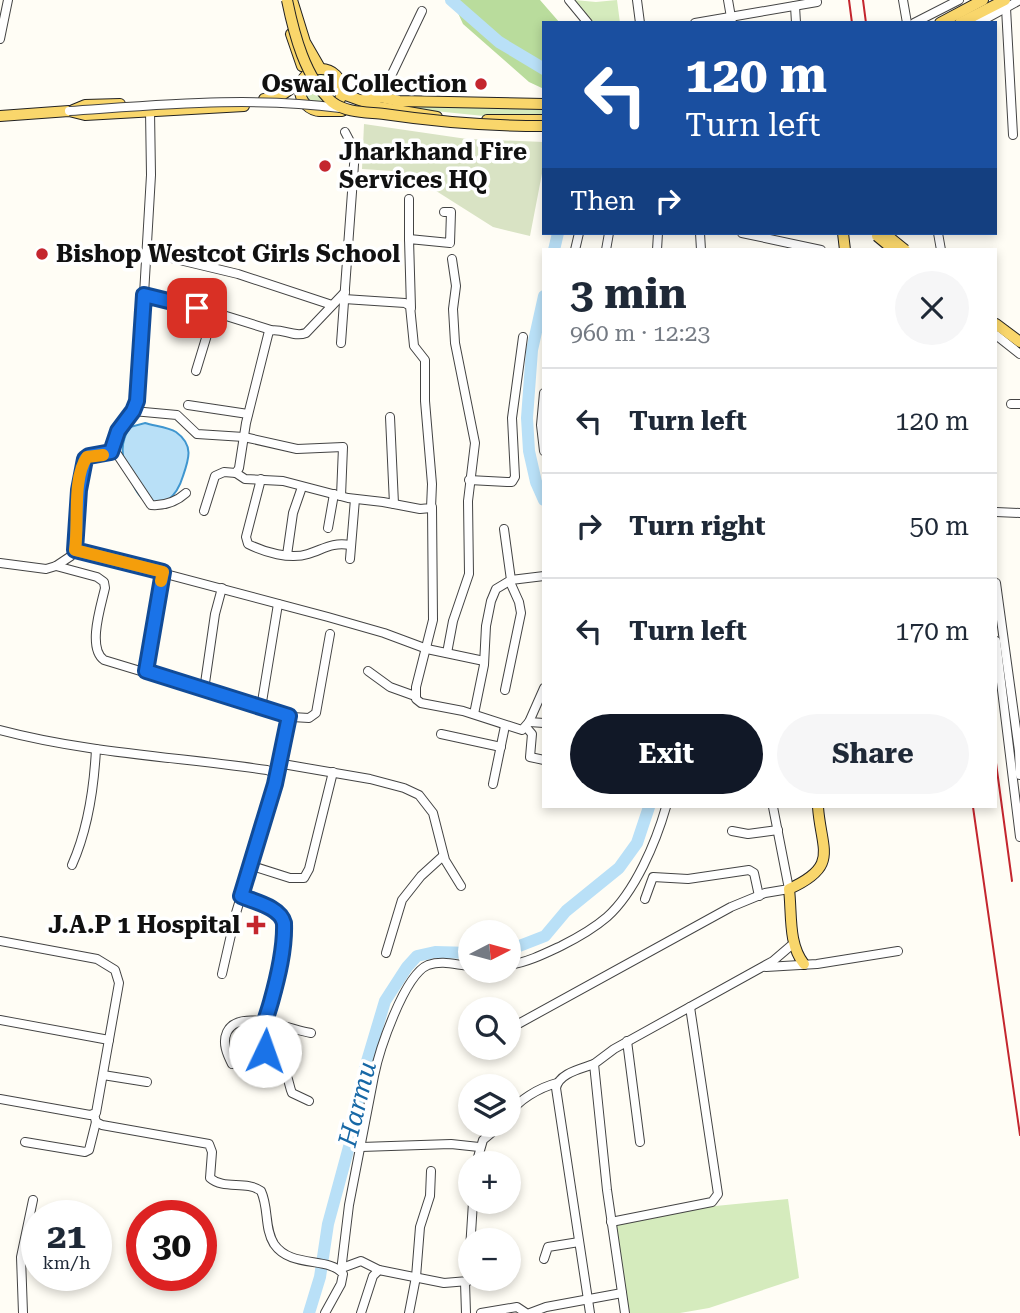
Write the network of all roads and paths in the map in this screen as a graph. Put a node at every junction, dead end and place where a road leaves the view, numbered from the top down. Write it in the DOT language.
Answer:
graph roads {
  1 [pos="8,0"];
  2 [pos="288,0"];
  3 [pos="569,0"];
  4 [pos="636,0"];
  5 [pos="728,0"];
  6 [pos="903,0"];
  7 [pos="959,0"];
  8 [pos="983,0"];
  9 [pos="1020,0"];
  10 [pos="817,2"];
  11 [pos="1005,4"];
  12 [pos="795,6"];
  13 [pos="422,11"];
  14 [pos="759,12"];
  15 [pos="731,20"];
  16 [pos="586,21"];
  17 [pos="640,21"];
  18 [pos="761,21"];
  19 [pos="796,21"];
  20 [pos="907,21"];
  21 [pos="918,21"];
  22 [pos="944,21"];
  23 [pos="965,21"];
  24 [pos="981,21"];
  25 [pos="0,39"];
  26 [pos="320,68"];
  27 [pos="303,79"];
  28 [pos="1020,88"];
  29 [pos="1010,89"];
  30 [pos="342,94"];
  31 [pos="381,97"];
  32 [pos="359,100"];
  33 [pos="542,104"];
  34 [pos="343,108"];
  35 [pos="315,110"];
  36 [pos="69,111"];
  37 [pos="150,111"];
  38 [pos="0,116"];
  39 [pos="542,124"];
  40 [pos="542,124"];
  41 [pos="542,124"];
  42 [pos="542,124"];
  43 [pos="345,132"];
  44 [pos="1013,135"];
  45 [pos="409,199"];
  46 [pos="444,212"];
  47 [pos="760,235"];
  48 [pos="879,235"];
  49 [pos="880,235"];
  50 [pos="410,239"];
  51 [pos="813,248"];
  52 [pos="892,248"];
  53 [pos="902,248"];
  54 [pos="146,252"];
  55 [pos="452,259"];
  56 [pos="144,295"];
  57 [pos="344,295"];
  58 [pos="332,305"];
  59 [pos="411,308"];
  60 [pos="214,313"];
  61 [pos="997,322"];
  62 [pos="271,330"];
  63 [pos="997,335"];
  64 [pos="523,337"];
  65 [pos="1020,340"];
  66 [pos="341,343"];
  67 [pos="1020,352"];
  68 [pos="196,372"];
  69 [pos="188,405"];
  70 [pos="133,411"];
  71 [pos="248,414"];
  72 [pos="542,414"];
  73 [pos="390,417"];
  74 [pos="542,434"];
  75 [pos="244,437"];
  76 [pos="113,448"];
  77 [pos="236,473"];
  78 [pos="261,479"];
  79 [pos="469,480"];
  80 [pos="302,487"];
  81 [pos="186,493"];
  82 [pos="337,495"];
  83 [pos="355,499"];
  84 [pos="394,504"];
  85 [pos="432,507"];
  86 [pos="204,511"];
  87 [pos="997,512"];
  88 [pos="1020,513"];
  89 [pos="328,528"];
  90 [pos="504,529"];
  91 [pos="350,545"];
  92 [pos="75,550"];
  93 [pos="286,555"];
  94 [pos="350,559"];
  95 [pos="0,563"];
  96 [pos="56,565"];
  97 [pos="163,572"];
  98 [pos="542,576"];
  99 [pos="510,581"];
  100 [pos="222,588"];
  101 [pos="997,590"];
  102 [pos="278,604"];
  103 [pos="330,634"];
  104 [pos="427,649"];
  105 [pos="997,649"];
  106 [pos="447,653"];
  107 [pos="484,661"];
  108 [pos="146,671"];
  109 [pos="368,671"];
  110 [pos="204,690"];
  111 [pos="505,690"];
  112 [pos="542,692"];
  113 [pos="415,696"];
  114 [pos="261,708"];
  115 [pos="474,714"];
  116 [pos="289,716"];
  117 [pos="542,723"];
  118 [pos="528,724"];
  119 [pos="505,726"];
  120 [pos="0,730"];
  121 [pos="442,734"];
  122 [pos="501,747"];
  123 [pos="96,749"];
  124 [pos="542,760"];
  125 [pos="277,763"];
  126 [pos="333,772"];
  127 [pos="275,775"];
  128 [pos="1020,775"];
  129 [pos="493,784"];
  130 [pos="666,808"];
  131 [pos="773,808"];
  132 [pos="818,808"];
  133 [pos="778,830"];
  134 [pos="732,831"];
  135 [pos="1020,837"];
  136 [pos="443,856"];
  137 [pos="72,865"];
  138 [pos="249,865"];
  139 [pos="461,886"];
  140 [pos="789,889"];
  141 [pos="241,896"];
  142 [pos="759,896"];
  143 [pos="645,899"];
  144 [pos="0,941"];
  145 [pos="794,943"];
  146 [pos="898,951"];
  147 [pos="386,953"];
  148 [pos="522,962"];
  149 [pos="458,964"];
  150 [pos="804,964"];
  151 [pos="764,967"];
  152 [pos="222,974"];
  153 [pos="690,1007"];
  154 [pos="0,1020"];
  155 [pos="265,1021"];
  156 [pos="521,1022"];
  157 [pos="311,1033"];
  158 [pos="109,1040"];
  159 [pos="627,1041"];
  160 [pos="232,1064"];
  161 [pos="594,1064"];
  162 [pos="103,1075"];
  163 [pos="146,1082"];
  164 [pos="557,1083"];
  165 [pos="0,1099"];
  166 [pos="309,1101"];
  167 [pos="521,1102"];
  168 [pos="95,1118"];
  169 [pos="485,1137"];
  170 [pos="25,1142"];
  171 [pos="640,1142"];
  172 [pos="361,1147"];
  173 [pos="479,1147"];
  174 [pos="478,1151"];
  175 [pos="432,1171"];
  176 [pos="611,1222"];
  177 [pos="579,1242"];
  178 [pos="544,1259"];
  179 [pos="339,1269"];
  180 [pos="379,1270"];
  181 [pos="415,1278"];
  182 [pos="458,1282"];
  183 [pos="22,1291"];
  184 [pos="466,1291"];
  185 [pos="622,1293"];
  186 [pos="588,1300"];
  187 [pos="23,1313"];
  188 [pos="325,1313"];
  189 [pos="361,1313"];
  190 [pos="409,1313"];
  191 [pos="466,1313"];
  192 [pos="481,1313"];
  193 [pos="528,1313"];
  194 [pos="590,1313"];
  195 [pos="625,1313"];
  1 -- 25 [label="street"];
  2 -- 26 [label="main road"];
  2 -- 27 [label="main road"];
  2 -- 34 [label="main road, bridge"];
  2 -- 39 [label="main road, bridge"];
  3 -- 16 [label="street"];
  4 -- 17 [label="street"];
  5 -- 15 [label="street"];
  6 -- 20 [label="street"];
  7 -- 21 [label="street"];
  8 -- 22 [label="main road"];
  9 -- 11 [label="street"];
  10 -- 12 [label="street"];
  11 -- 23 [label="main road"];
  11 -- 24 [label="street"];
  11 -- 29 [label="street"];
  12 -- 14 [label="street"];
  12 -- 19 [label="street"];
  13 -- 31 [label="street"];
  14 -- 15 [label="street"];
  14 -- 18 [label="street"];
  26 -- 27 [label="main road"];
  26 -- 30 [label="main road"];
  27 -- 35 [label="main road"];
  27 -- 36 [label="main road"];
  28 -- 29 [label="street"];
  29 -- 44 [label="street"];
  30 -- 32 [label="main road"];
  30 -- 35 [label="main road"];
  31 -- 32 [label="main road"];
  31 -- 33 [label="main road"];
  32 -- 41 [label="main road"];
  34 -- 36 [label="street, bridge"];
  34 -- 40 [label="main road, bridge"];
  35 -- 37 [label="main road"];
  35 -- 42 [label="main road"];
  36 -- 37 [label="main road"];
  36 -- 38 [label="main road"];
  37 -- 54 [label="street"];
  43 -- 57 [label="street"];
  45 -- 50 [label="street"];
  46 -- 50 [label="street"];
  47 -- 51 [label="street"];
  48 -- 52 [label="main road, bridge"];
  49 -- 53 [label="main road, bridge"];
  50 -- 59 [label="street"];
  54 -- 56 [label="street"];
  54 -- 58 [label="street"];
  55 -- 79 [label="street"];
  56 -- 60 [label="street"];
  56 -- 70 [label="street"];
  57 -- 58 [label="street"];
  57 -- 59 [label="street"];
  57 -- 66 [label="street"];
  58 -- 62 [label="street"];
  59 -- 85 [label="street"];
  60 -- 62 [label="street"];
  60 -- 68 [label="street"];
  61 -- 65 [label="main road"];
  62 -- 71 [label="street"];
  63 -- 67 [label="main road"];
  64 -- 79 [label="street"];
  69 -- 71 [label="street"];
  70 -- 75 [label="street"];
  70 -- 76 [label="street"];
  71 -- 75 [label="street"];
  72 -- 74 [label="street"];
  73 -- 84 [label="street"];
  75 -- 77 [label="street"];
  75 -- 82 [label="street"];
  76 -- 81 [label="street"];
  76 -- 92 [label="street"];
  77 -- 78 [label="street"];
  77 -- 86 [label="street"];
  78 -- 80 [label="street"];
  78 -- 93 [label="street"];
  79 -- 106 [label="street"];
  80 -- 82 [label="street"];
  80 -- 93 [label="street"];
  82 -- 83 [label="street"];
  82 -- 89 [label="street"];
  83 -- 84 [label="street"];
  83 -- 91 [label="street"];
  84 -- 85 [label="street"];
  85 -- 104 [label="street"];
  87 -- 88 [label="street"];
  90 -- 99 [label="street"];
  91 -- 93 [label="street"];
  91 -- 94 [label="street"];
  92 -- 96 [label="street"];
  92 -- 97 [label="street"];
  95 -- 96 [label="street"];
  96 -- 108 [label="street"];
  97 -- 100 [label="street"];
  97 -- 108 [label="street"];
  98 -- 99 [label="street"];
  99 -- 107 [label="street"];
  99 -- 111 [label="street"];
  100 -- 102 [label="street"];
  100 -- 110 [label="street"];
  101 -- 128 [label="street"];
  102 -- 104 [label="street"];
  102 -- 114 [label="street"];
  103 -- 116 [label="street"];
  104 -- 106 [label="street"];
  104 -- 113 [label="street"];
  105 -- 135 [label="street"];
  106 -- 107 [label="street"];
  107 -- 115 [label="street"];
  108 -- 110 [label="street"];
  109 -- 113 [label="street"];
  110 -- 114 [label="street"];
  112 -- 118 [label="street"];
  113 -- 115 [label="street"];
  114 -- 116 [label="street"];
  115 -- 119 [label="street"];
  116 -- 125 [label="street"];
  117 -- 118 [label="street"];
  118 -- 119 [label="street"];
  118 -- 124 [label="street"];
  119 -- 122 [label="street"];
  120 -- 123 [label="street"];
  121 -- 122 [label="street"];
  122 -- 129 [label="street"];
  123 -- 127 [label="street"];
  123 -- 137 [label="street"];
  125 -- 126 [label="street"];
  125 -- 127 [label="street"];
  126 -- 136 [label="street"];
  126 -- 138 [label="street"];
  127 -- 138 [label="street"];
  130 -- 148 [label="street"];
  131 -- 133 [label="street"];
  132 -- 140 [label="main road"];
  133 -- 134 [label="street"];
  133 -- 140 [label="street"];
  136 -- 139 [label="street"];
  136 -- 147 [label="street"];
  138 -- 141 [label="street"];
  140 -- 142 [label="street"];
  140 -- 145 [label="main road"];
  141 -- 152 [label="street"];
  141 -- 155 [label="street"];
  142 -- 143 [label="street"];
  142 -- 156 [label="street"];
  144 -- 158 [label="street"];
  145 -- 150 [label="main road"];
  145 -- 151 [label="street"];
  146 -- 150 [label="street"];
  149 -- 172 [label="street"];
  150 -- 151 [label="street"];
  151 -- 153 [label="street"];
  153 -- 159 [label="street"];
  153 -- 176 [label="street"];
  154 -- 158 [label="street"];
  155 -- 157 [label="street"];
  155 -- 160 [label="street"];
  155 -- 166 [label="street"];
  158 -- 162 [label="street"];
  159 -- 161 [label="street"];
  159 -- 171 [label="street"];
  161 -- 164 [label="street"];
  161 -- 176 [label="street"];
  162 -- 163 [label="street"];
  162 -- 168 [label="street"];
  164 -- 167 [label="street"];
  164 -- 177 [label="street"];
  165 -- 168 [label="street"];
  168 -- 170 [label="street"];
  168 -- 179 [label="street"];
  169 -- 173 [label="street"];
  172 -- 173 [label="street"];
  172 -- 179 [label="street"];
  173 -- 174 [label="street"];
  175 -- 181 [label="street"];
  176 -- 185 [label="street"];
  177 -- 178 [label="street"];
  177 -- 186 [label="street"];
  179 -- 180 [label="street"];
  179 -- 188 [label="street"];
  180 -- 181 [label="street"];
  180 -- 189 [label="street"];
  181 -- 182 [label="street"];
  181 -- 190 [label="street"];
  183 -- 187 [label="street"];
  184 -- 191 [label="street"];
  185 -- 186 [label="street"];
  185 -- 195 [label="street"];
  186 -- 193 [label="street"];
  186 -- 194 [label="street"];
  192 -- 193 [label="street"];
}
